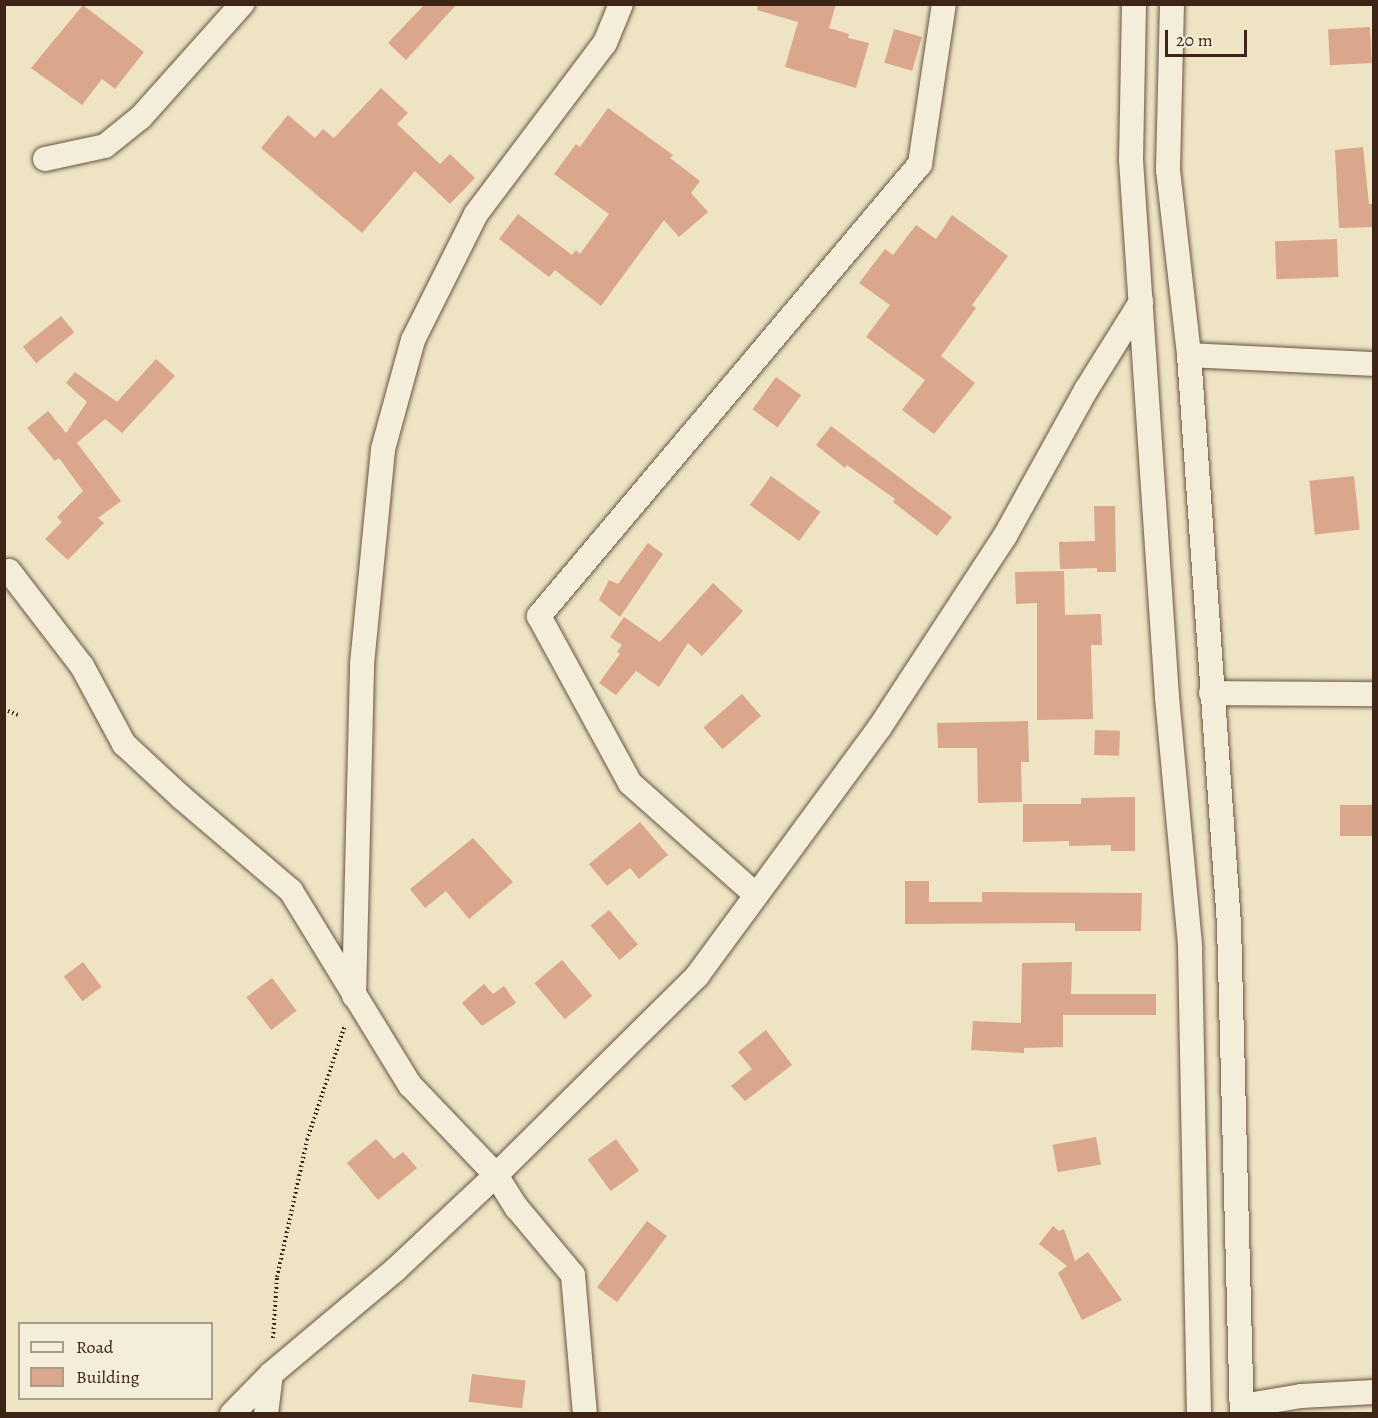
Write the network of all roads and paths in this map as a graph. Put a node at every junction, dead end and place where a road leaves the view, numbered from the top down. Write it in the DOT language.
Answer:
graph roads {
  1 [pos="242,4"];
  2 [pos="621,4"];
  3 [pos="944,4"];
  4 [pos="1134,4"];
  5 [pos="1172,4"];
  6 [pos="45,159"];
  7 [pos="1141,302"];
  8 [pos="1189,355"];
  9 [pos="1374,364"];
  10 [pos="9,571"];
  11 [pos="1211,693"];
  12 [pos="1374,694"];
  13 [pos="4,709"];
  14 [pos="18,715"];
  15 [pos="756,894"];
  16 [pos="354,996"];
  17 [pos="496,1175"];
  18 [pos="271,1374"];
  19 [pos="1374,1392"];
  20 [pos="1242,1410"];
  21 [pos="232,1413"];
  22 [pos="266,1413"];
  23 [pos="585,1413"];
  24 [pos="1199,1413"];
  1 -- 6 [label="street"];
  2 -- 16 [label="street"];
  3 -- 15 [label="street"];
  4 -- 7 [label="street"];
  5 -- 8 [label="street"];
  7 -- 15 [label="street"];
  7 -- 24 [label="street"];
  8 -- 9 [label="street"];
  8 -- 11 [label="street"];
  10 -- 16 [label="street"];
  11 -- 12 [label="street"];
  11 -- 20 [label="street"];
  13 -- 14 [label="path"];
  15 -- 17 [label="street"];
  16 -- 17 [label="street"];
  16 -- 18 [label="path"];
  17 -- 18 [label="street"];
  17 -- 23 [label="street"];
  18 -- 21 [label="street"];
  18 -- 22 [label="street"];
  19 -- 20 [label="street"];
}
